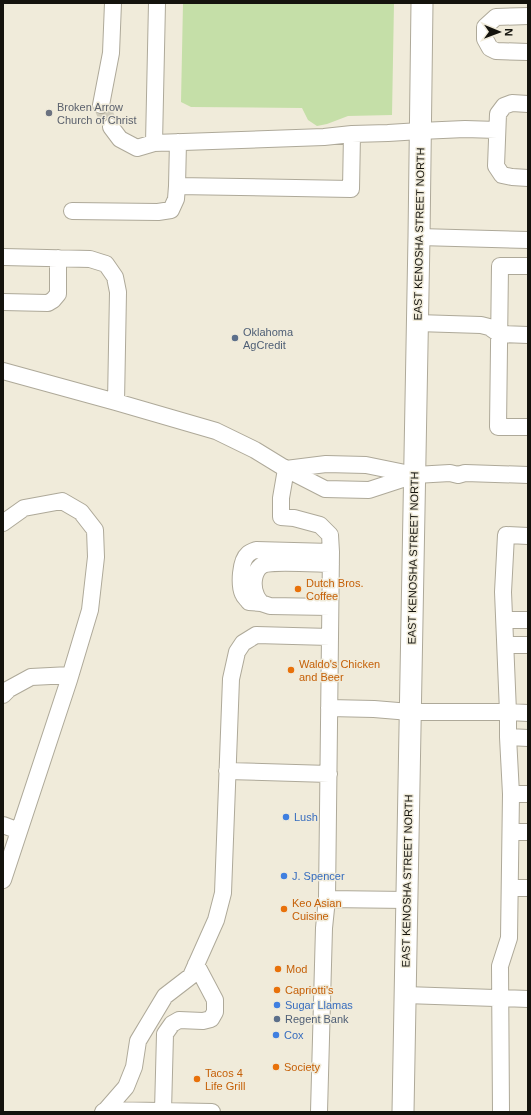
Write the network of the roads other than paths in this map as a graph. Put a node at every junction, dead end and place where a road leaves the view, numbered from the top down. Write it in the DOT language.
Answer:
graph roads {
  1 [pos="113,3"];
  2 [pos="157,3"];
  3 [pos="422,3"];
  4 [pos="528,16"];
  5 [pos="528,52"];
  6 [pos="528,104"];
  7 [pos="101,105"];
  8 [pos="111,127"];
  9 [pos="497,130"];
  10 [pos="420,131"];
  11 [pos="352,134"];
  12 [pos="178,142"];
  13 [pos="154,143"];
  14 [pos="528,178"];
  15 [pos="176,186"];
  16 [pos="72,211"];
  17 [pos="419,237"];
  18 [pos="528,240"];
  19 [pos="3,256"];
  20 [pos="58,258"];
  21 [pos="528,266"];
  22 [pos="3,302"];
  23 [pos="417,323"];
  24 [pos="499,334"];
  25 [pos="528,334"];
  26 [pos="3,371"];
  27 [pos="116,402"];
  28 [pos="528,427"];
  29 [pos="286,468"];
  30 [pos="415,475"];
  31 [pos="528,476"];
  32 [pos="3,523"];
  33 [pos="528,536"];
  34 [pos="331,558"];
  35 [pos="330,607"];
  36 [pos="505,620"];
  37 [pos="528,620"];
  38 [pos="330,637"];
  39 [pos="506,645"];
  40 [pos="528,645"];
  41 [pos="70,675"];
  42 [pos="3,696"];
  43 [pos="329,708"];
  44 [pos="410,712"];
  45 [pos="508,712"];
  46 [pos="528,713"];
  47 [pos="508,738"];
  48 [pos="528,738"];
  49 [pos="227,771"];
  50 [pos="329,774"];
  51 [pos="511,794"];
  52 [pos="528,794"];
  53 [pos="3,825"];
  54 [pos="19,831"];
  55 [pos="511,832"];
  56 [pos="528,832"];
  57 [pos="3,880"];
  58 [pos="510,888"];
  59 [pos="528,888"];
  60 [pos="328,899"];
  61 [pos="407,900"];
  62 [pos="196,964"];
  63 [pos="405,996"];
  64 [pos="500,998"];
  65 [pos="528,998"];
  66 [pos="105,1111"];
  67 [pos="163,1111"];
  68 [pos="212,1112"];
  69 [pos="319,1112"];
  70 [pos="403,1112"];
  71 [pos="500,1112"];
  1 -- 7 [label="street"];
  2 -- 13 [label="street"];
  3 -- 10 [label="main road, EAST KENOSHA STREET NORTH"];
  4 -- 5 [label="street"];
  6 -- 9 [label="street"];
  8 -- 13 [label="street"];
  9 -- 10 [label="street"];
  9 -- 14 [label="street"];
  10 -- 11 [label="street"];
  10 -- 17 [label="main road, EAST KENOSHA STREET NORTH"];
  11 -- 12 [label="street"];
  11 -- 15 [label="street"];
  12 -- 13 [label="street"];
  12 -- 15 [label="street"];
  15 -- 16 [label="street"];
  17 -- 18 [label="street"];
  17 -- 23 [label="main road, EAST KENOSHA STREET NORTH"];
  19 -- 20 [label="street"];
  20 -- 22 [label="street"];
  20 -- 27 [label="street"];
  21 -- 24 [label="street"];
  23 -- 24 [label="street"];
  23 -- 30 [label="main road, EAST KENOSHA STREET NORTH"];
  24 -- 25 [label="street"];
  24 -- 28 [label="street"];
  26 -- 27 [label="street"];
  27 -- 29 [label="street"];
  29 -- 30 [label="street"];
  29 -- 30 [label="street"];
  29 -- 34 [label="street"];
  30 -- 31 [label="street"];
  30 -- 44 [label="main road, EAST KENOSHA STREET NORTH"];
  32 -- 41 [label="street"];
  33 -- 36 [label="street"];
  34 -- 35 [label="street"];
  34 -- 35 [label="street"];
  35 -- 38 [label="street"];
  36 -- 37 [label="street"];
  36 -- 39 [label="street"];
  38 -- 43 [label="street"];
  38 -- 49 [label="street"];
  39 -- 40 [label="street"];
  39 -- 45 [label="street"];
  41 -- 42 [label="street"];
  41 -- 54 [label="street"];
  43 -- 44 [label="street"];
  43 -- 50 [label="street"];
  44 -- 45 [label="street"];
  44 -- 61 [label="main road, EAST KENOSHA STREET NORTH"];
  45 -- 46 [label="street"];
  45 -- 47 [label="street"];
  47 -- 48 [label="street"];
  47 -- 51 [label="street"];
  49 -- 50 [label="street"];
  49 -- 62 [label="street"];
  50 -- 60 [label="street"];
  51 -- 52 [label="street"];
  51 -- 55 [label="street"];
  53 -- 54 [label="street"];
  54 -- 57 [label="street"];
  55 -- 56 [label="street"];
  55 -- 58 [label="street"];
  58 -- 59 [label="street"];
  58 -- 64 [label="street"];
  60 -- 61 [label="street"];
  60 -- 69 [label="street"];
  61 -- 63 [label="main road, EAST KENOSHA STREET NORTH"];
  62 -- 66 [label="street"];
  62 -- 67 [label="street"];
  63 -- 64 [label="street"];
  63 -- 70 [label="main road, EAST KENOSHA STREET NORTH"];
  64 -- 65 [label="street"];
  64 -- 71 [label="street"];
  66 -- 67 [label="street"];
  67 -- 68 [label="street"];
}
